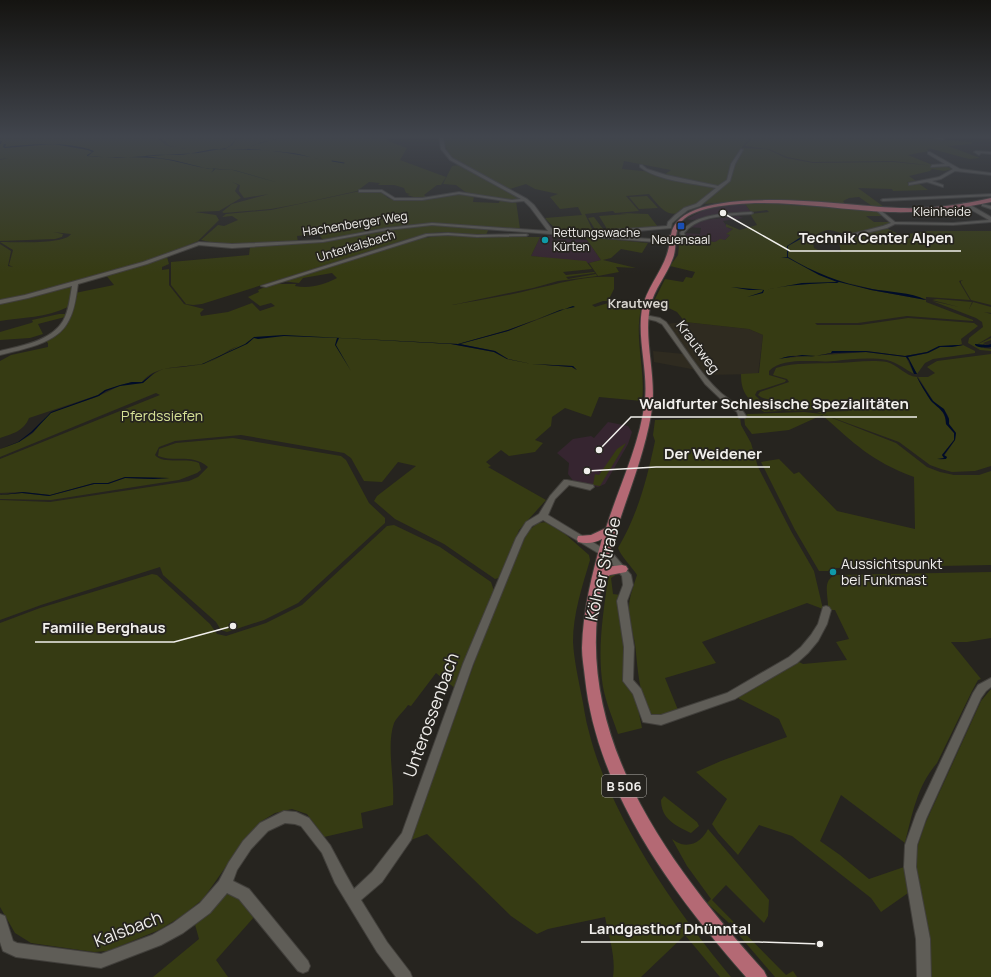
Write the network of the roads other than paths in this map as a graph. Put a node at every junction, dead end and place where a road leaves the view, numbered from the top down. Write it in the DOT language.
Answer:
graph roads {
  1 [pos="492,182"];
  2 [pos="694,182"];
  3 [pos="727,182"];
  4 [pos="924,182"];
  5 [pos="929,182"];
  6 [pos="911,184"];
  7 [pos="941,186"];
  8 [pos="719,187"];
  9 [pos="361,191"];
  10 [pos="991,195"];
  11 [pos="525,200"];
  12 [pos="883,200"];
  13 [pos="991,200"];
  14 [pos="965,204"];
  15 [pos="984,206"];
  16 [pos="991,208"];
  17 [pos="879,210"];
  18 [pos="751,213"];
  19 [pos="991,220"];
  20 [pos="894,223"];
  21 [pos="552,233"];
  22 [pos="588,236"];
  23 [pos="674,239"];
  24 [pos="658,241"];
  25 [pos="823,242"];
  26 [pos="166,255"];
  27 [pos="170,262"];
  28 [pos="75,282"];
  29 [pos="264,286"];
  30 [pos="0,302"];
  31 [pos="645,317"];
  32 [pos="0,353"];
  33 [pos="742,416"];
  34 [pos="590,487"];
  35 [pos="543,516"];
  36 [pos="610,530"];
  37 [pos="582,539"];
  38 [pos="604,552"];
  39 [pos="622,569"];
  40 [pos="598,578"];
  41 [pos="826,610"];
  42 [pos="991,682"];
  43 [pos="224,886"];
  44 [pos="353,898"];
  45 [pos="0,921"];
  46 [pos="303,966"];
  47 [pos="405,977"];
  48 [pos="758,977"];
  49 [pos="924,977"];
  1 -- 11 [label="street"];
  2 -- 8 [label="street"];
  3 -- 8 [label="street"];
  4 -- 6 [label="street"];
  5 -- 7 [label="street"];
  8 -- 22 [label="street"];
  9 -- 11 [label="street"];
  10 -- 12 [label="street"];
  11 -- 21 [label="street"];
  13 -- 14 [label="main road, Kölner Straße / B 506"];
  14 -- 17 [label="main road, Kölner Straße / B 506"];
  14 -- 19 [label="street"];
  15 -- 16 [label="street"];
  17 -- 20 [label="street, Kleinheide"];
  17 -- 23 [label="main road, Kölner Straße / B 506"];
  18 -- 23 [label="street"];
  19 -- 20 [label="street, Kleinheide"];
  20 -- 25 [label="street, Kleinheide"];
  21 -- 22 [label="street, Hachenberger Weg"];
  21 -- 26 [label="street, Hachenberger Weg"];
  21 -- 29 [label="street, Unterkalsbach"];
  22 -- 24 [label="street, Hachenberger Weg"];
  23 -- 24 [label="main road"];
  23 -- 31 [label="main road, Kölner Straße / B 506"];
  26 -- 27 [label="street"];
  26 -- 28 [label="street, Hachenberger Weg"];
  28 -- 30 [label="street, Hachenberger Weg"];
  28 -- 32 [label="street"];
  31 -- 33 [label="street, Krautweg"];
  31 -- 36 [label="main road, Kölner Straße / B 506"];
  34 -- 35 [label="street"];
  35 -- 37 [label="street"];
  35 -- 44 [label="street, Unterossenbach"];
  36 -- 37 [label="main road"];
  36 -- 38 [label="main road, Kölner Straße / B 506"];
  37 -- 38 [label="street"];
  38 -- 39 [label="street"];
  38 -- 40 [label="main road, Kölner Straße / B 506"];
  39 -- 40 [label="main road"];
  39 -- 41 [label="street"];
  40 -- 48 [label="main road, Kölner Straße / B 506"];
  42 -- 49 [label="street"];
  43 -- 44 [label="street, Kalsbach"];
  43 -- 45 [label="street, Kalsbach"];
  43 -- 46 [label="street"];
  44 -- 47 [label="street"];
}
